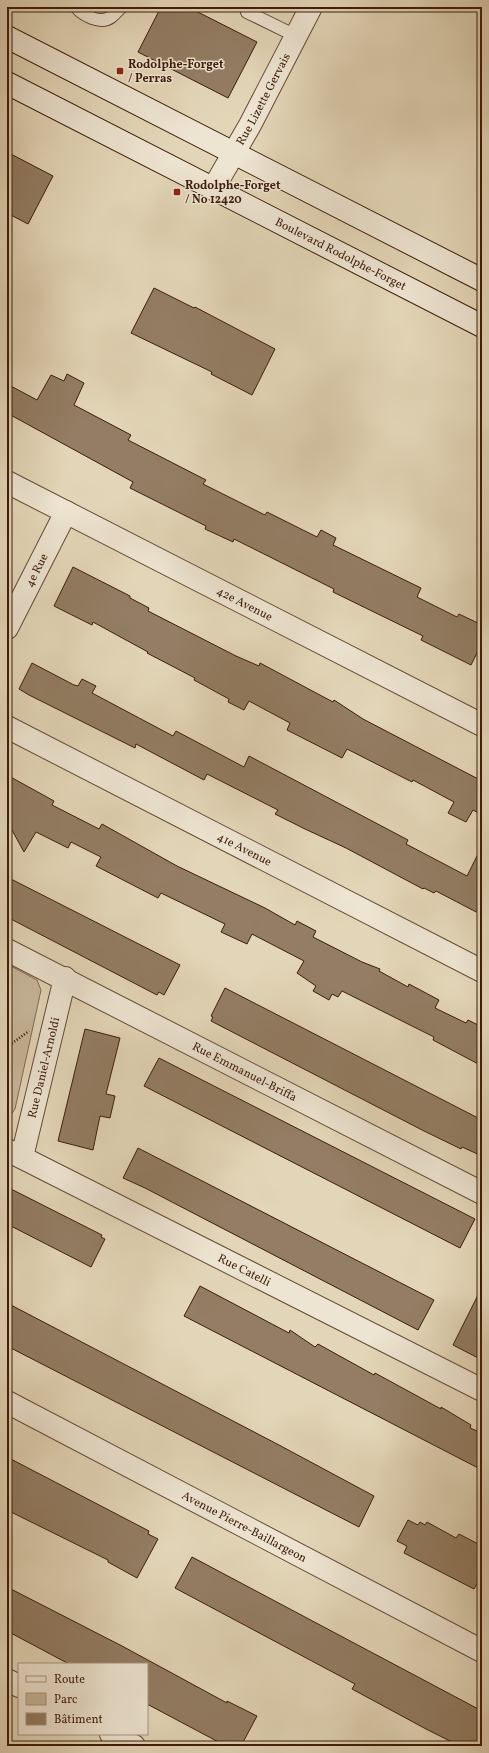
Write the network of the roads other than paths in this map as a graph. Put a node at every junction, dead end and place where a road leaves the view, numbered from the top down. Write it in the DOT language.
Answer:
graph roads {
  1 [pos="76,7"];
  2 [pos="120,7"];
  3 [pos="311,7"];
  4 [pos="244,9"];
  5 [pos="296,36"];
  6 [pos="7,37"];
  7 [pos="7,83"];
  8 [pos="234,152"];
  9 [pos="213,189"];
  10 [pos="482,280"];
  11 [pos="482,326"];
  12 [pos="7,482"];
  13 [pos="66,512"];
  14 [pos="7,628"];
  15 [pos="482,725"];
  16 [pos="7,727"];
  17 [pos="7,950"];
  18 [pos="482,971"];
  19 [pos="65,978"];
  20 [pos="14,1153"];
  21 [pos="482,1192"];
  22 [pos="482,1390"];
  23 [pos="7,1402"];
  24 [pos="482,1651"];
  25 [pos="7,1680"];
  26 [pos="18,1686"];
  27 [pos="109,1735"];
  28 [pos="112,1735"];
  29 [pos="103,1746"];
  30 [pos="134,1746"];
  1 -- 2 [label="lane"];
  3 -- 5 [label="street, Rue Lizette Gervais"];
  4 -- 5 [label="lane"];
  5 -- 8 [label="street, Rue Lizette Gervais"];
  6 -- 8 [label="street"];
  7 -- 9 [label="street, Boulevard Rodolphe-Forget"];
  8 -- 9 [label="street, Rue Lizette Gervais"];
  8 -- 10 [label="street"];
  9 -- 11 [label="street, Boulevard Rodolphe-Forget"];
  12 -- 13 [label="street, 42e Avenue"];
  13 -- 14 [label="street, 4e Rue"];
  13 -- 15 [label="street, 42e Avenue"];
  16 -- 18 [label="street, 41e Avenue"];
  17 -- 19 [label="street, Rue Emmanuel-Briffa"];
  19 -- 20 [label="street, Rue Daniel-Arnoldi"];
  19 -- 21 [label="street, Rue Emmanuel-Briffa"];
  20 -- 22 [label="street, Rue Catelli"];
  23 -- 24 [label="street, Avenue Pierre-Baillargeon"];
  25 -- 26 [label="street"];
  27 -- 29 [label="street"];
  28 -- 30 [label="street"];
}
